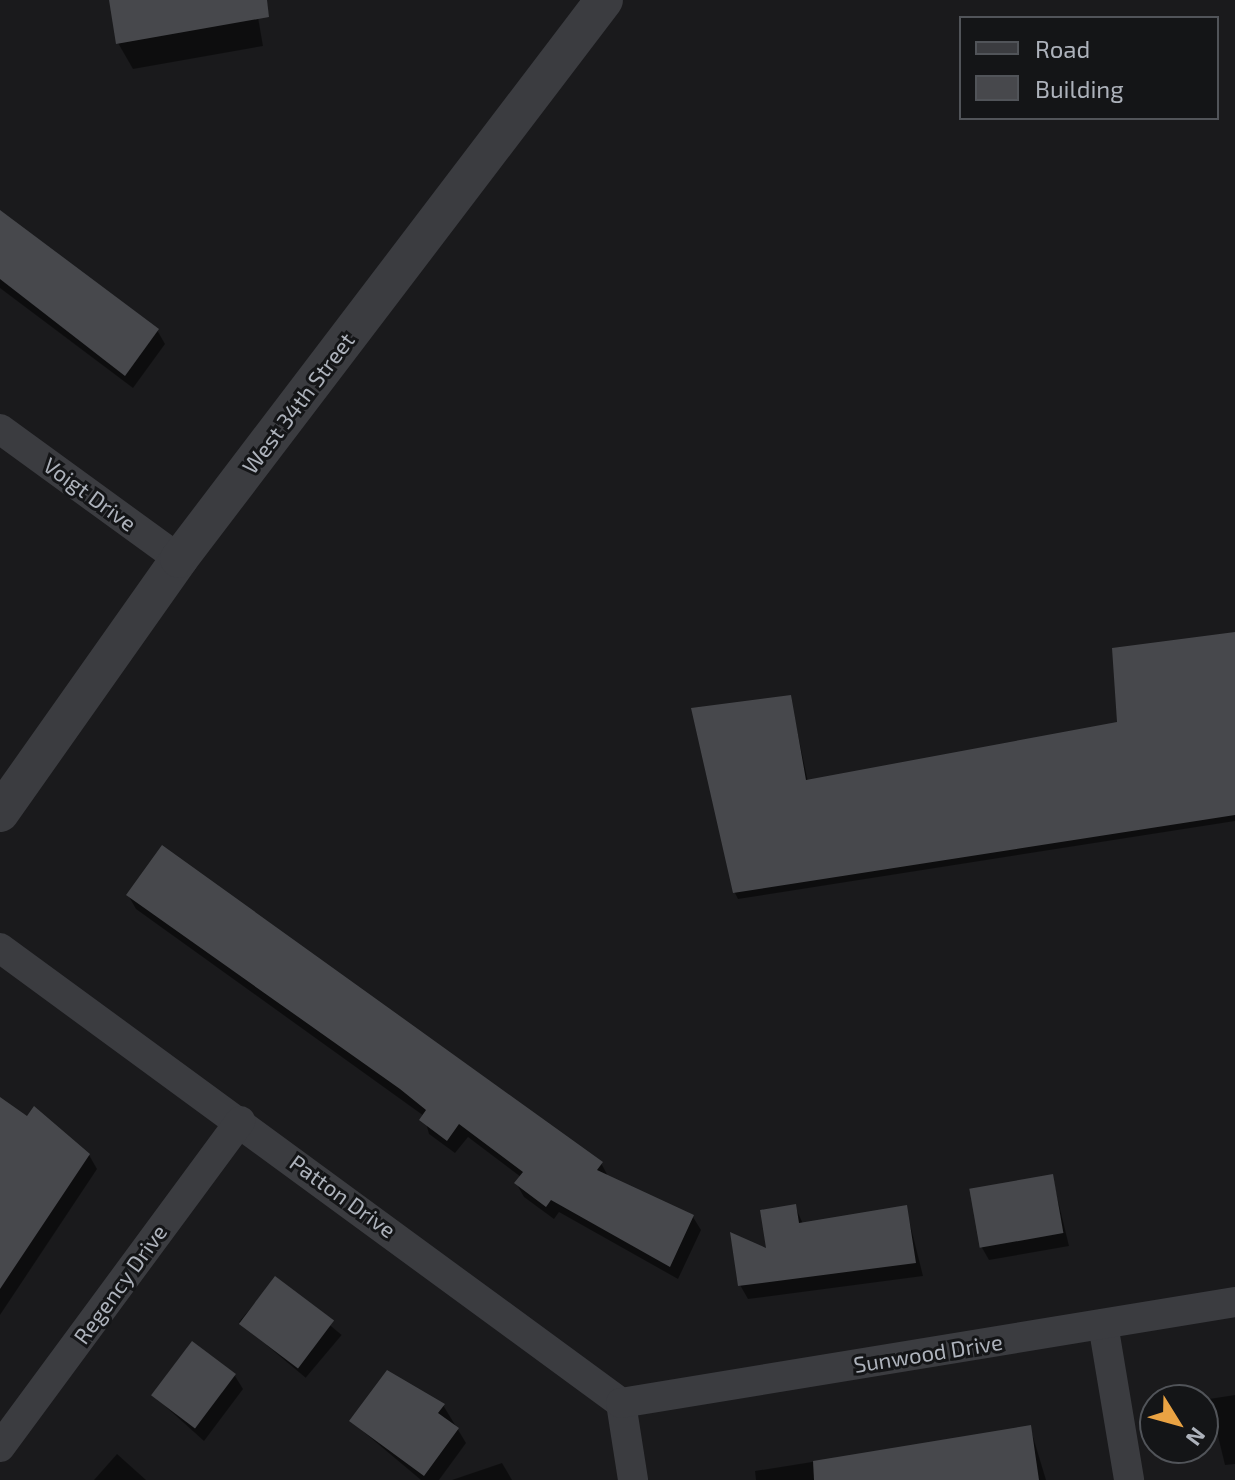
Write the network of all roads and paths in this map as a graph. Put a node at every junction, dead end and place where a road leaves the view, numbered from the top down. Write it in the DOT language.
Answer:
graph roads {
  1 [pos="604,0"];
  2 [pos="0,429"];
  3 [pos="179,559"];
  4 [pos="0,813"];
  5 [pos="0,948"];
  6 [pos="240,1121"];
  7 [pos="1235,1302"];
  8 [pos="1103,1324"];
  9 [pos="621,1403"];
  10 [pos="0,1447"];
  11 [pos="633,1480"];
  12 [pos="1129,1480"];
  1 -- 3 [label="street, West 34th Street"];
  2 -- 3 [label="street, Voigt Drive"];
  3 -- 4 [label="street, West 34th Street"];
  5 -- 6 [label="street, Patton Drive"];
  6 -- 9 [label="street, Patton Drive"];
  6 -- 10 [label="street, Regency Drive"];
  7 -- 8 [label="street, Sunwood Drive"];
  8 -- 9 [label="street, Sunwood Drive"];
  8 -- 12 [label="street"];
  9 -- 11 [label="street"];
}
